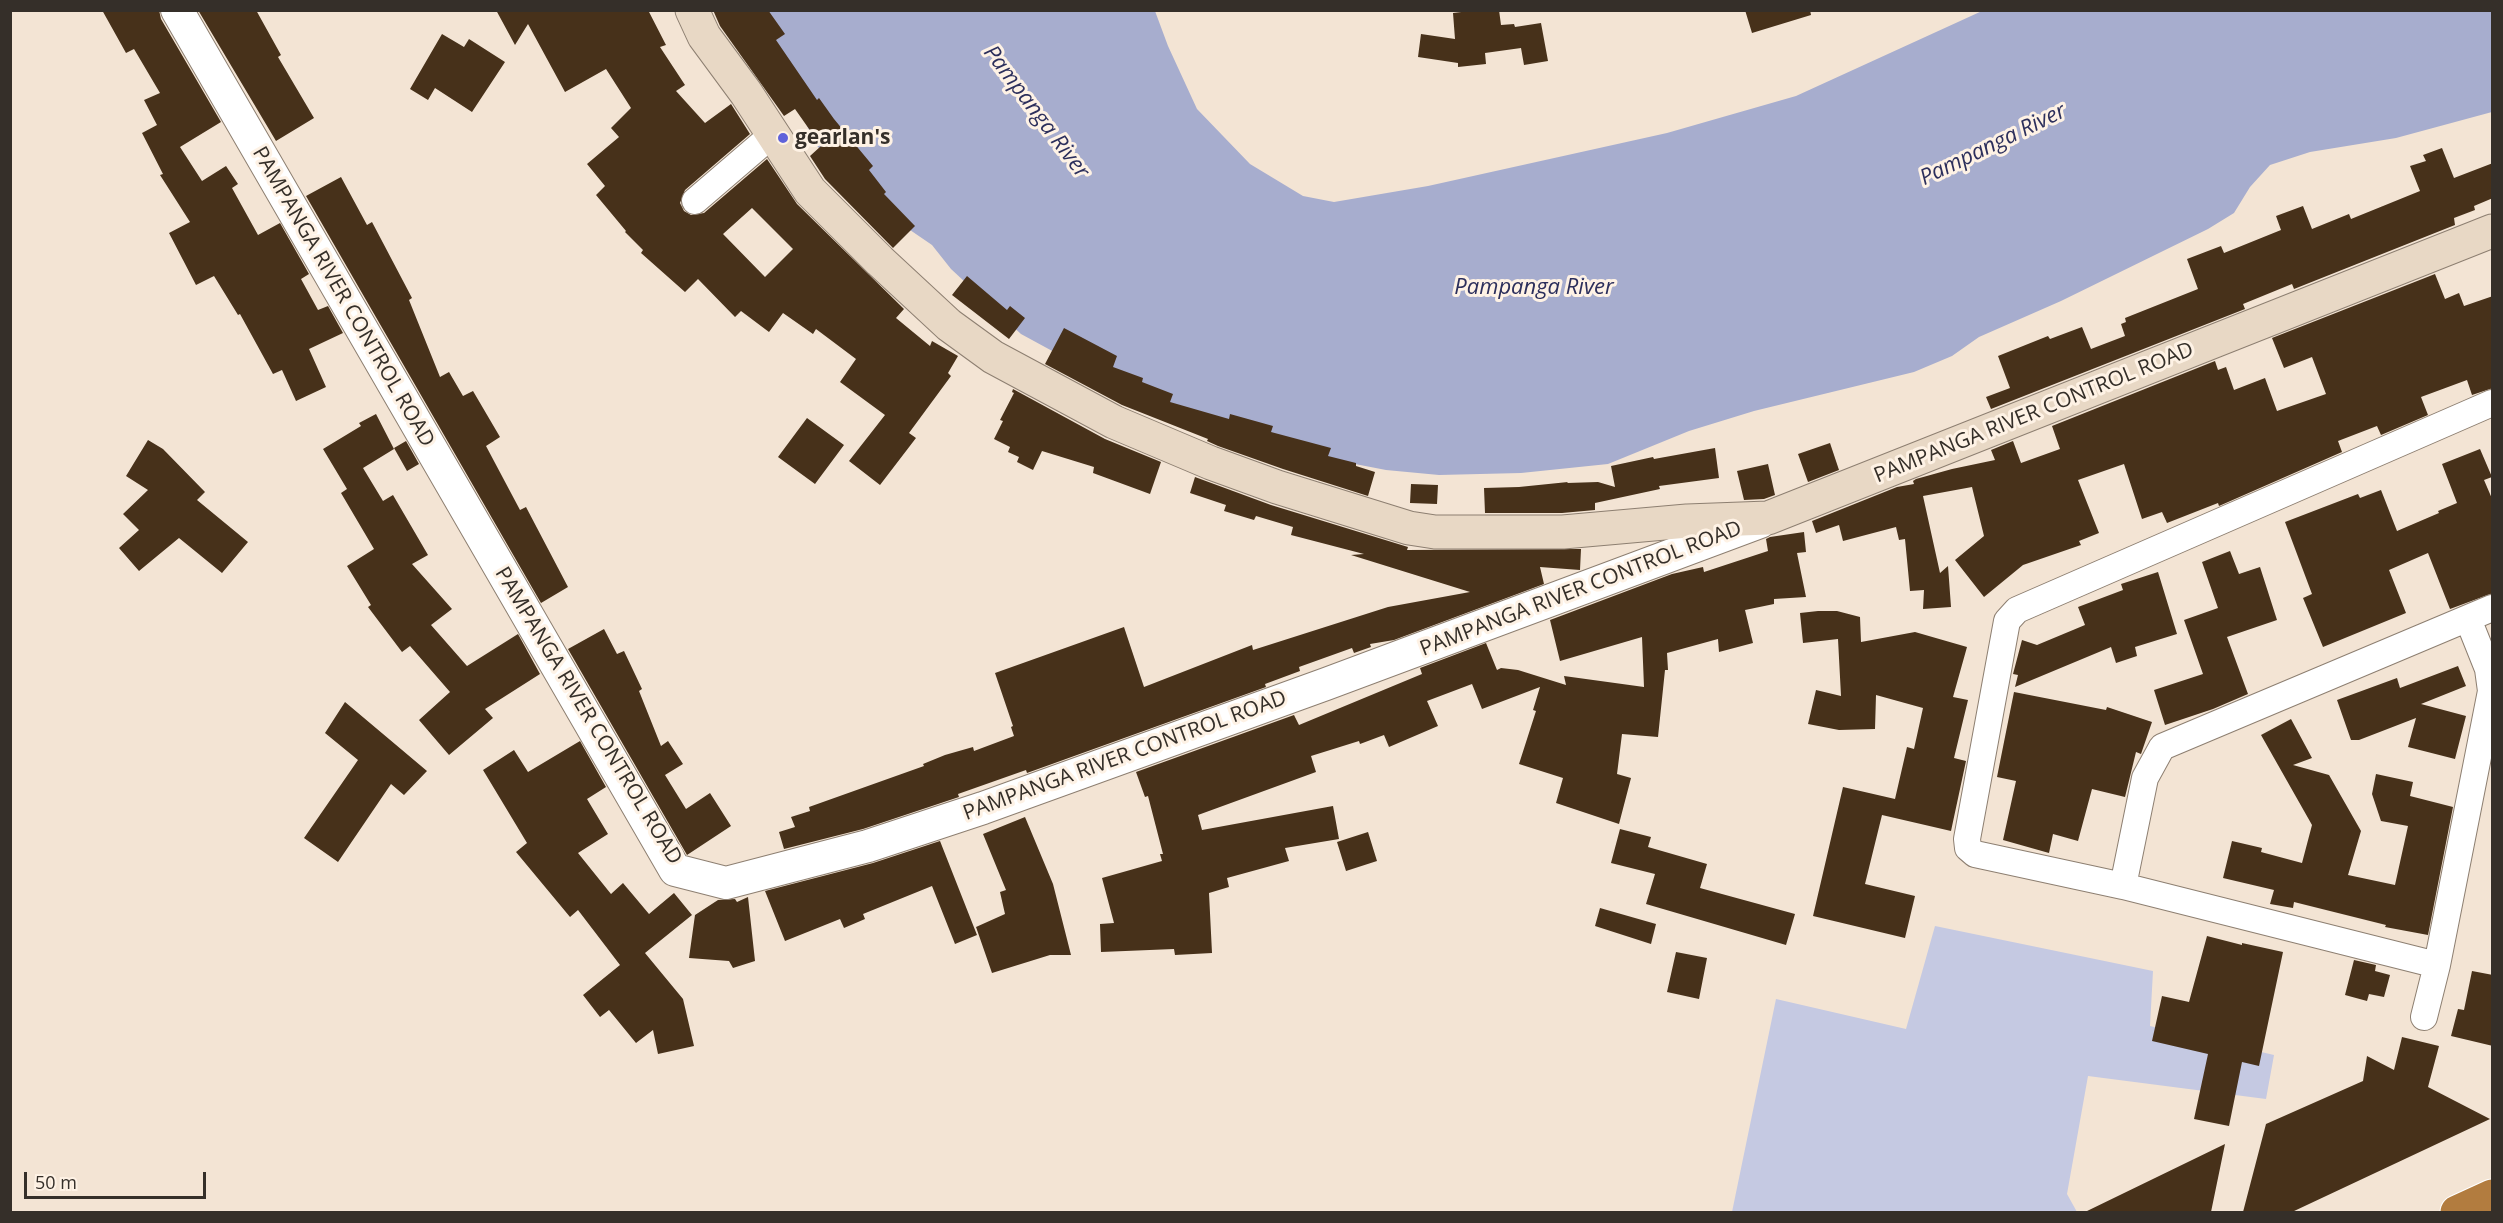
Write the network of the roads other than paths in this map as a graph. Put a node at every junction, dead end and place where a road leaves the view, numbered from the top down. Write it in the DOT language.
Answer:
graph roads {
  1 [pos="177,10"];
  2 [pos="692,10"];
  3 [pos="773,134"];
  4 [pos="695,201"];
  5 [pos="2493,231"];
  6 [pos="2493,403"];
  7 [pos="1768,518"];
  8 [pos="2493,608"];
  9 [pos="2468,619"];
  10 [pos="2124,886"];
  11 [pos="2437,965"];
  12 [pos="2424,1017"];
  13 [pos="2493,1196"];
  14 [pos="2457,1212"];
  1 -- 7 [label="street, PAMPANGA RIVER CONTROL ROAD"];
  2 -- 3 [label="main road"];
  3 -- 4 [label="street"];
  3 -- 7 [label="main road"];
  5 -- 7 [label="main road, PAMPANGA RIVER CONTROL ROAD"];
  6 -- 10 [label="street"];
  8 -- 9 [label="street"];
  9 -- 10 [label="street"];
  9 -- 11 [label="street"];
  10 -- 11 [label="street"];
  11 -- 12 [label="street"];
  13 -- 14 [label="highway"];
}
